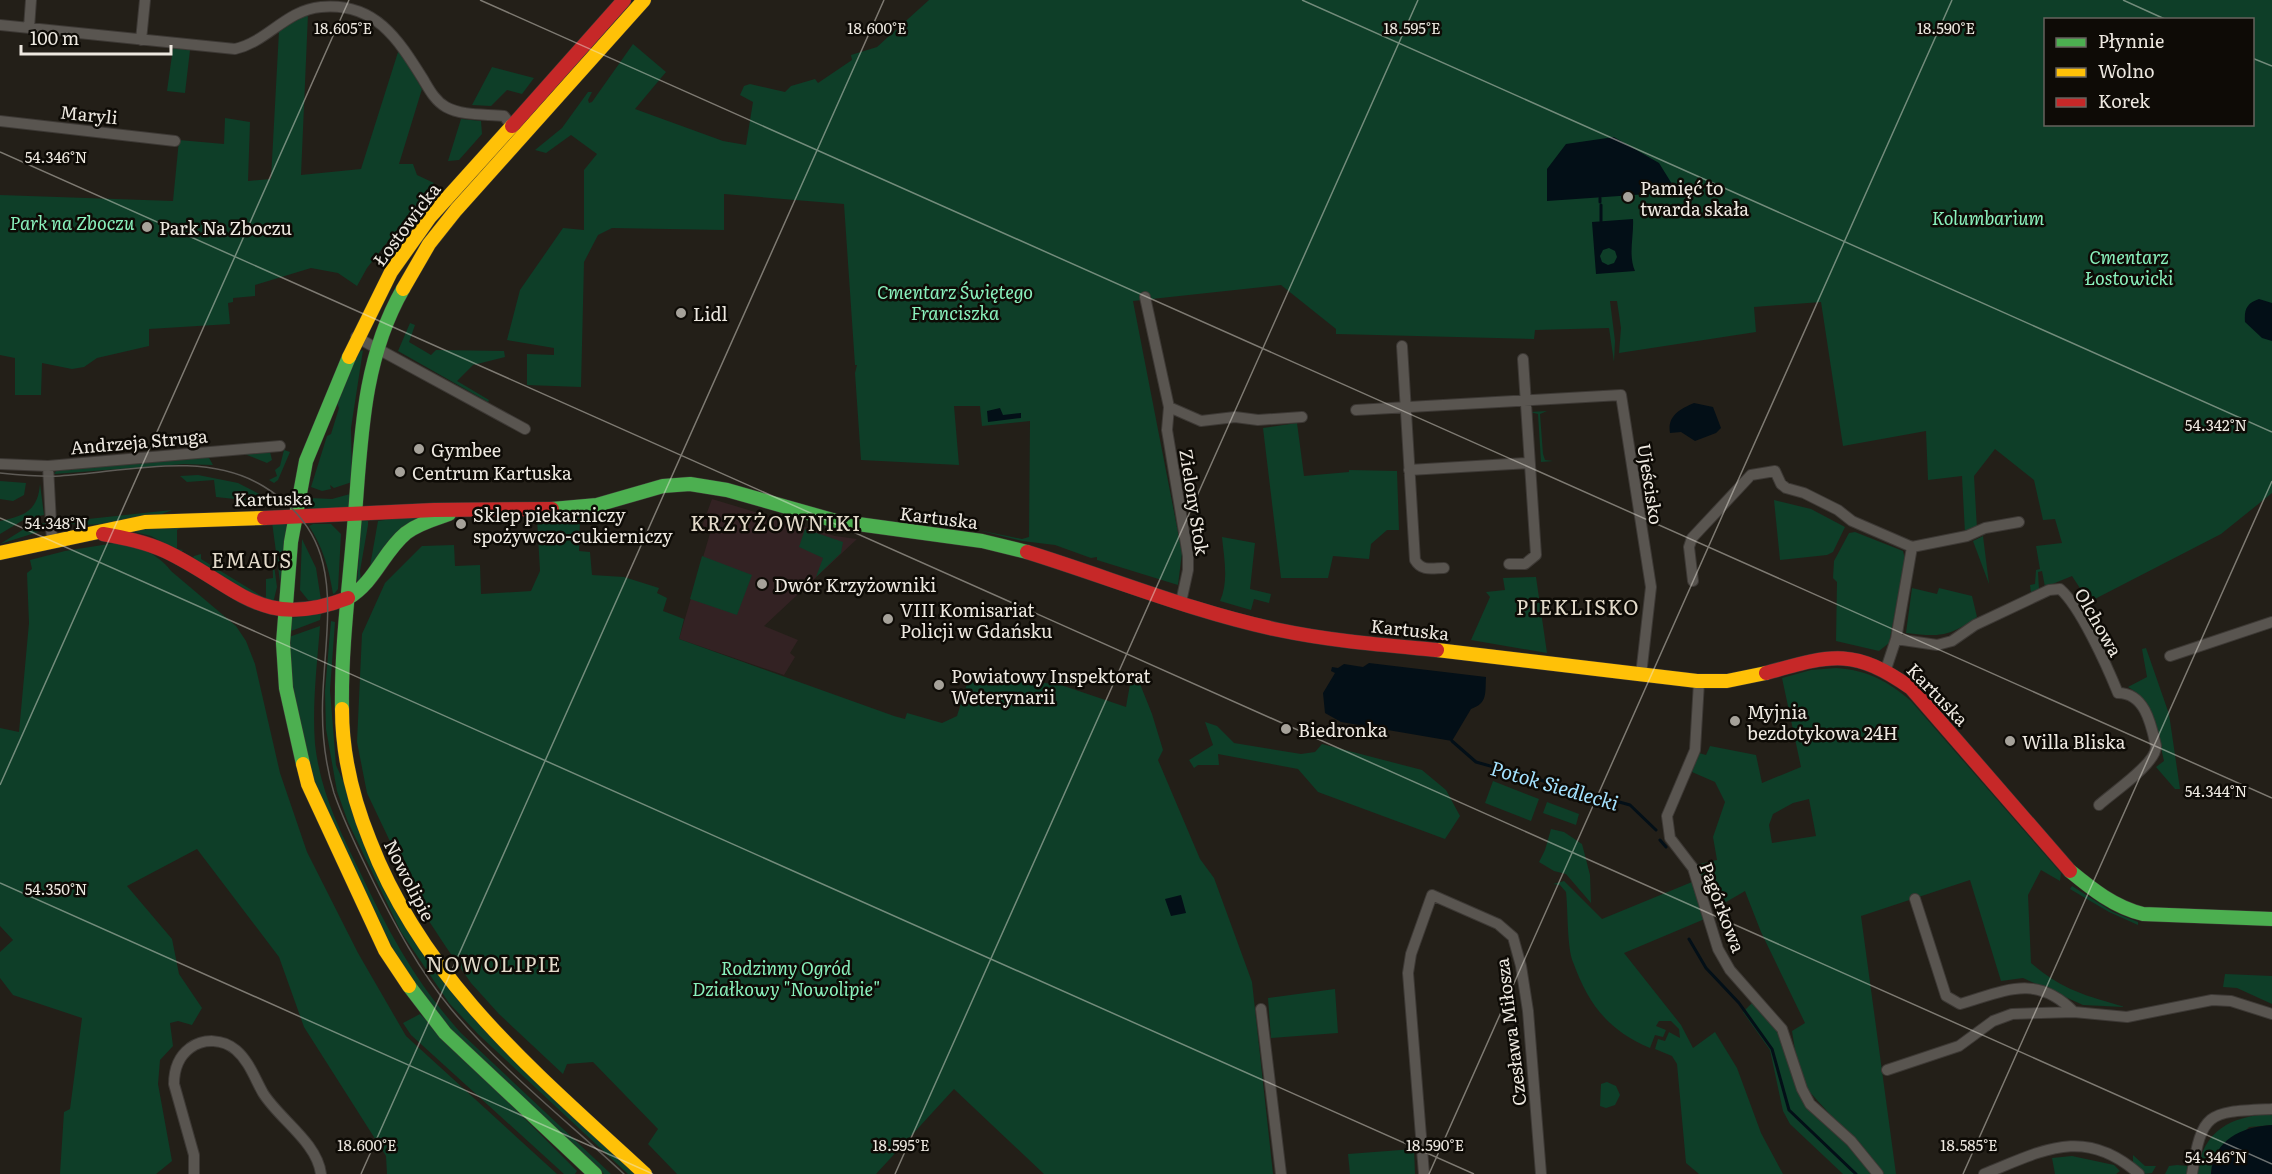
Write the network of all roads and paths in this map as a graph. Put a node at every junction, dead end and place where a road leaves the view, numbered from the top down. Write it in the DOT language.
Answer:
graph roads {
  1 [pos="32,0"];
  2 [pos="145,0"];
  3 [pos="624,0"];
  4 [pos="644,0"];
  5 [pos="0,25"];
  6 [pos="29,28"];
  7 [pos="141,40"];
  8 [pos="0,121"];
  9 [pos="512,125"];
  10 [pos="175,141"];
  11 [pos="517,141"];
  12 [pos="1145,297"];
  13 [pos="356,337"];
  14 [pos="1401,345"];
  15 [pos="377,348"];
  16 [pos="1523,360"];
  17 [pos="1524,401"];
  18 [pos="1169,406"];
  19 [pos="1404,407"];
  20 [pos="1356,410"];
  21 [pos="1302,417"];
  22 [pos="525,429"];
  23 [pos="280,446"];
  24 [pos="1528,463"];
  25 [pos="0,465"];
  26 [pos="48,465"];
  27 [pos="1409,470"];
  28 [pos="457,511"];
  29 [pos="355,514"];
  30 [pos="294,516"];
  31 [pos="2019,522"];
  32 [pos="91,534"];
  33 [pos="52,542"];
  34 [pos="1912,547"];
  35 [pos="0,553"];
  36 [pos="1509,564"];
  37 [pos="1444,568"];
  38 [pos="1693,581"];
  39 [pos="347,599"];
  40 [pos="1181,602"];
  41 [pos="284,612"];
  42 [pos="2272,621"];
  43 [pos="1896,639"];
  44 [pos="2170,656"];
  45 [pos="1886,669"];
  46 [pos="1641,675"];
  47 [pos="1699,682"];
  48 [pos="2099,805"];
  49 [pos="1915,899"];
  50 [pos="2272,920"];
  51 [pos="1261,1009"];
  52 [pos="2073,1012"];
  53 [pos="2272,1014"];
  54 [pos="1887,1070"];
  55 [pos="2272,1109"];
  56 [pos="194,1174"];
  57 [pos="321,1174"];
  58 [pos="595,1174"];
  59 [pos="645,1174"];
  60 [pos="1281,1174"];
  61 [pos="1424,1174"];
  62 [pos="1541,1174"];
  63 [pos="1878,1174"];
  64 [pos="1984,1174"];
  65 [pos="2139,1174"];
  66 [pos="2192,1174"];
  1 -- 6 [label="street"];
  2 -- 7 [label="street"];
  3 -- 9 [label="main road, Łostowicka"];
  4 -- 11 [label="main road, Łostowicka"];
  5 -- 6 [label="street"];
  6 -- 7 [label="street"];
  7 -- 9 [label="street"];
  8 -- 10 [label="street, Maryli"];
  9 -- 11 [label="street"];
  9 -- 13 [label="main road, Łostowicka"];
  11 -- 15 [label="main road, Łostowicka"];
  12 -- 18 [label="street, Zielony Stok"];
  13 -- 15 [label="street"];
  13 -- 30 [label="main road, Łostowicka"];
  14 -- 19 [label="street"];
  15 -- 22 [label="street"];
  15 -- 29 [label="main road, Łostowicka"];
  16 -- 17 [label="street"];
  17 -- 19 [label="street, Ujeścisko"];
  17 -- 24 [label="street"];
  17 -- 46 [label="street, Ujeścisko"];
  18 -- 21 [label="street, Zielony Stok"];
  18 -- 40 [label="street, Zielony Stok"];
  19 -- 20 [label="street, Ujeścisko"];
  19 -- 27 [label="street"];
  23 -- 26 [label="street, Andrzeja Struga"];
  24 -- 27 [label="street"];
  24 -- 36 [label="street"];
  25 -- 26 [label="street, Andrzeja Struga"];
  26 -- 33 [label="street"];
  27 -- 37 [label="street"];
  28 -- 29 [label="main road, Kartuska"];
  28 -- 39 [label="main road, Kartuska"];
  28 -- 40 [label="main road, Kartuska"];
  29 -- 30 [label="main road, Kartuska"];
  29 -- 39 [label="main road, Nowolipie"];
  30 -- 32 [label="main road, Kartuska"];
  30 -- 41 [label="main road"];
  31 -- 34 [label="street"];
  32 -- 33 [label="main road, Kartuska"];
  32 -- 41 [label="main road, Kartuska"];
  33 -- 35 [label="main road, Kartuska"];
  34 -- 38 [label="street"];
  34 -- 43 [label="street"];
  39 -- 41 [label="main road, Kartuska"];
  39 -- 59 [label="main road, Nowolipie"];
  40 -- 46 [label="main road, Kartuska"];
  41 -- 58 [label="main road"];
  42 -- 44 [label="street"];
  43 -- 45 [label="street"];
  43 -- 48 [label="street, Olchowa"];
  45 -- 47 [label="main road, Kartuska"];
  45 -- 50 [label="main road, Kartuska"];
  46 -- 47 [label="main road, Kartuska"];
  47 -- 63 [label="street, Pagórkowa"];
  49 -- 52 [label="street"];
  51 -- 60 [label="street"];
  52 -- 53 [label="street"];
  52 -- 54 [label="street"];
  55 -- 66 [label="street"];
  56 -- 57 [label="street"];
  61 -- 62 [label="street, Czesława Miłosza"];
  64 -- 65 [label="street"];
}
